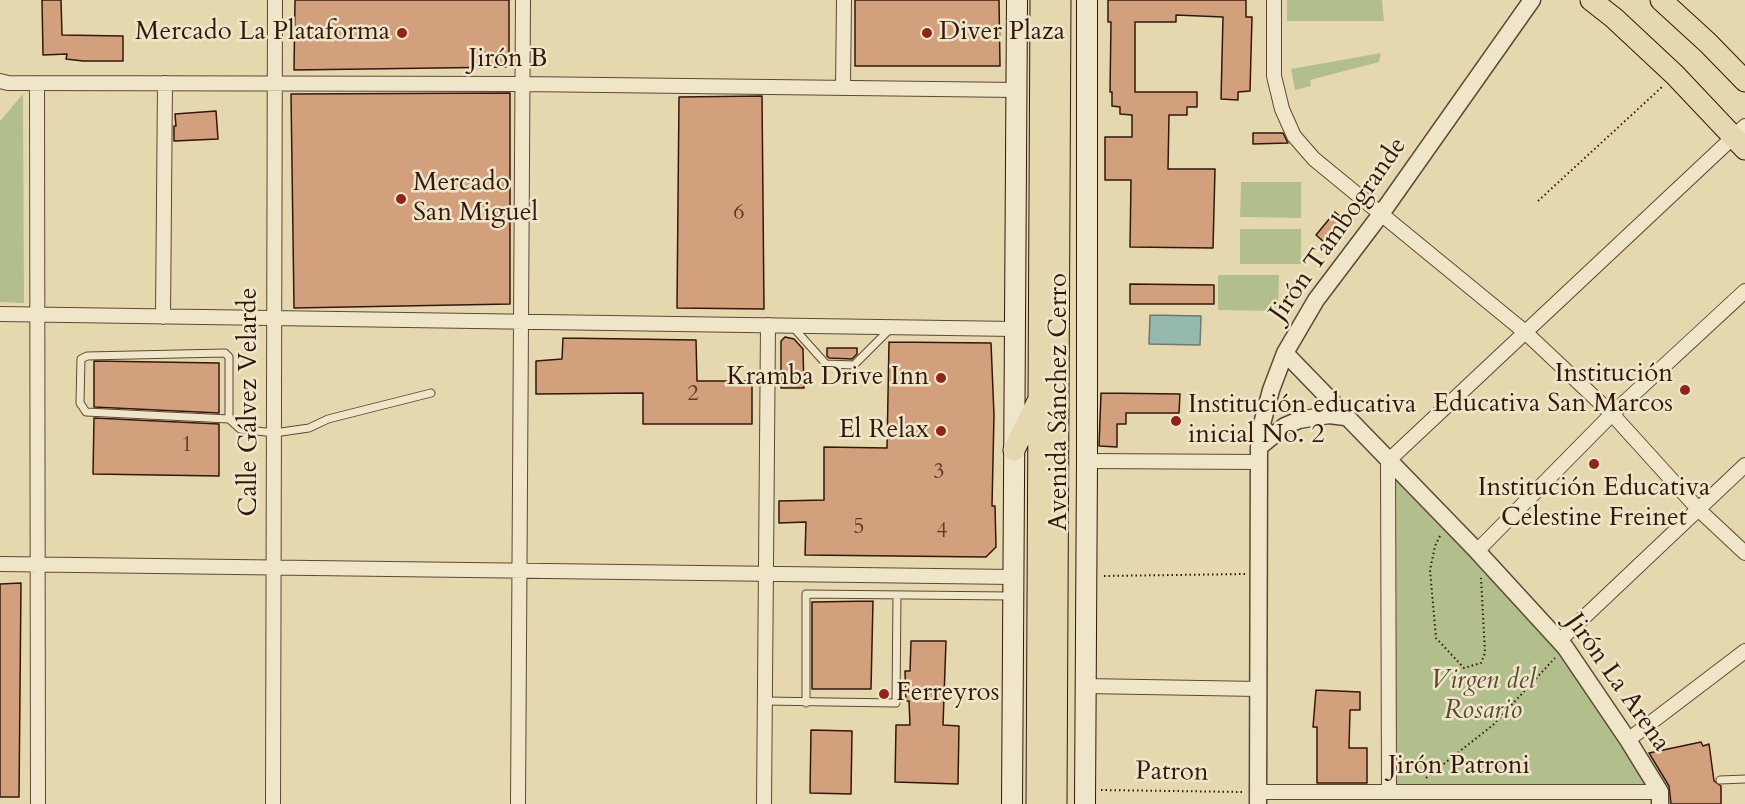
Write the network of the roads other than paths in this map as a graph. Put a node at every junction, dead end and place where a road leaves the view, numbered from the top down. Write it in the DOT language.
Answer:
graph roads {
  1 [pos="275,0"];
  2 [pos="523,0"];
  3 [pos="844,0"];
  4 [pos="1017,0"];
  5 [pos="1041,0"];
  6 [pos="1060,0"];
  7 [pos="1087,0"];
  8 [pos="1275,0"];
  9 [pos="1532,0"];
  10 [pos="1591,0"];
  11 [pos="1661,0"];
  12 [pos="1745,81"];
  13 [pos="37,83"];
  14 [pos="165,83"];
  15 [pos="274,83"];
  16 [pos="1,84"];
  17 [pos="522,84"];
  18 [pos="843,88"];
  19 [pos="1017,90"];
  20 [pos="1741,137"];
  21 [pos="1381,214"];
  22 [pos="1745,291"];
  23 [pos="0,314"];
  24 [pos="38,315"];
  25 [pos="163,317"];
  26 [pos="274,318"];
  27 [pos="521,322"];
  28 [pos="768,325"];
  29 [pos="792,325"];
  30 [pos="892,327"];
  31 [pos="1015,328"];
  32 [pos="1525,332"];
  33 [pos="1285,353"];
  34 [pos="432,393"];
  35 [pos="1040,397"];
  36 [pos="1612,414"];
  37 [pos="1345,417"];
  38 [pos="229,419"];
  39 [pos="274,433"];
  40 [pos="1014,450"];
  41 [pos="1259,455"];
  42 [pos="1087,460"];
  43 [pos="1388,461"];
  44 [pos="1745,465"];
  45 [pos="1699,510"];
  46 [pos="1477,551"];
  47 [pos="1745,553"];
  48 [pos="0,564"];
  49 [pos="38,564"];
  50 [pos="274,567"];
  51 [pos="519,570"];
  52 [pos="766,573"];
  53 [pos="1014,587"];
  54 [pos="897,595"];
  55 [pos="1563,644"];
  56 [pos="1745,651"];
  57 [pos="1085,686"];
  58 [pos="1259,689"];
  59 [pos="765,701"];
  60 [pos="806,703"];
  61 [pos="1628,740"];
  62 [pos="1745,779"];
  63 [pos="1720,780"];
  64 [pos="1389,790"];
  65 [pos="1085,797"];
  66 [pos="1258,798"];
  67 [pos="1660,798"];
  68 [pos="38,804"];
  69 [pos="273,804"];
  70 [pos="518,804"];
  71 [pos="764,804"];
  72 [pos="1012,804"];
  73 [pos="1037,804"];
  74 [pos="1056,804"];
  1 -- 15 [label="street, Calle Gálvez Velarde"];
  2 -- 17 [label="street"];
  3 -- 18 [label="street"];
  4 -- 19 [label="main road, Avenida Sánchez Cerro"];
  5 -- 35 [label="main road, Avenida Sánchez Cerro"];
  6 -- 74 [label="main road, Avenida Sánchez Cerro"];
  7 -- 42 [label="main road, Avenida Sánchez Cerro"];
  8 -- 21 [label="street"];
  9 -- 21 [label="street, Jirón Tambogrande"];
  10 -- 20 [label="main road"];
  11 -- 12 [label="main road"];
  13 -- 14 [label="street, Jirón B"];
  13 -- 16 [label="street, Jirón B"];
  13 -- 24 [label="street"];
  14 -- 15 [label="street, Jirón B"];
  14 -- 25 [label="street"];
  15 -- 17 [label="street, Jirón B"];
  15 -- 26 [label="street, Calle Gálvez Velarde"];
  17 -- 18 [label="street, Jirón B"];
  17 -- 27 [label="street"];
  18 -- 19 [label="street, Jirón B"];
  19 -- 31 [label="main road, Avenida Sánchez Cerro"];
  20 -- 32 [label="street"];
  21 -- 32 [label="street"];
  21 -- 33 [label="street, Jirón Tambogrande"];
  22 -- 36 [label="street"];
  23 -- 24 [label="street"];
  24 -- 25 [label="street"];
  24 -- 49 [label="street"];
  25 -- 26 [label="street"];
  26 -- 27 [label="street"];
  26 -- 39 [label="street, Calle Gálvez Velarde"];
  27 -- 28 [label="street"];
  27 -- 51 [label="street"];
  28 -- 29 [label="street"];
  28 -- 52 [label="street"];
  29 -- 30 [label="street"];
  29 -- 30 [label="lane"];
  30 -- 31 [label="street"];
  31 -- 40 [label="main road, Avenida Sánchez Cerro"];
  32 -- 36 [label="street"];
  32 -- 43 [label="street"];
  33 -- 37 [label="street, Jirón La Arena"];
  33 -- 41 [label="street, Jirón Tambogrande"];
  34 -- 39 [label="lane"];
  35 -- 40 [label="main road"];
  35 -- 73 [label="main road, Avenida Sánchez Cerro"];
  36 -- 45 [label="street"];
  36 -- 46 [label="street"];
  37 -- 41 [label="street"];
  37 -- 43 [label="street, Jirón La Arena"];
  38 -- 38 [label="lane"];
  38 -- 39 [label="lane"];
  39 -- 50 [label="street, Calle Gálvez Velarde"];
  40 -- 53 [label="main road, Avenida Sánchez Cerro"];
  41 -- 42 [label="street"];
  41 -- 58 [label="street, Jirón Tambogrande"];
  42 -- 57 [label="main road, Avenida Sánchez Cerro"];
  43 -- 46 [label="street, Jirón La Arena"];
  43 -- 64 [label="street"];
  44 -- 45 [label="street"];
  45 -- 47 [label="street"];
  45 -- 55 [label="street"];
  46 -- 55 [label="street, Jirón La Arena"];
  48 -- 49 [label="street"];
  49 -- 50 [label="street"];
  49 -- 68 [label="street"];
  50 -- 51 [label="street"];
  50 -- 69 [label="street, Calle Gálvez Velarde"];
  51 -- 52 [label="street"];
  51 -- 70 [label="street"];
  52 -- 53 [label="street"];
  52 -- 59 [label="street"];
  53 -- 54 [label="lane"];
  53 -- 72 [label="main road, Avenida Sánchez Cerro"];
  54 -- 60 [label="lane"];
  54 -- 60 [label="lane"];
  55 -- 61 [label="street, Jirón La Arena"];
  56 -- 61 [label="street"];
  57 -- 58 [label="street"];
  57 -- 65 [label="main road, Avenida Sánchez Cerro"];
  58 -- 66 [label="street, Jirón Tambogrande"];
  59 -- 60 [label="lane"];
  59 -- 71 [label="street"];
  61 -- 67 [label="street, Jirón La Arena"];
  62 -- 63 [label="lane"];
  64 -- 66 [label="street, Jirón Patroni"];
  64 -- 67 [label="street, Jirón Patroni"];
}
